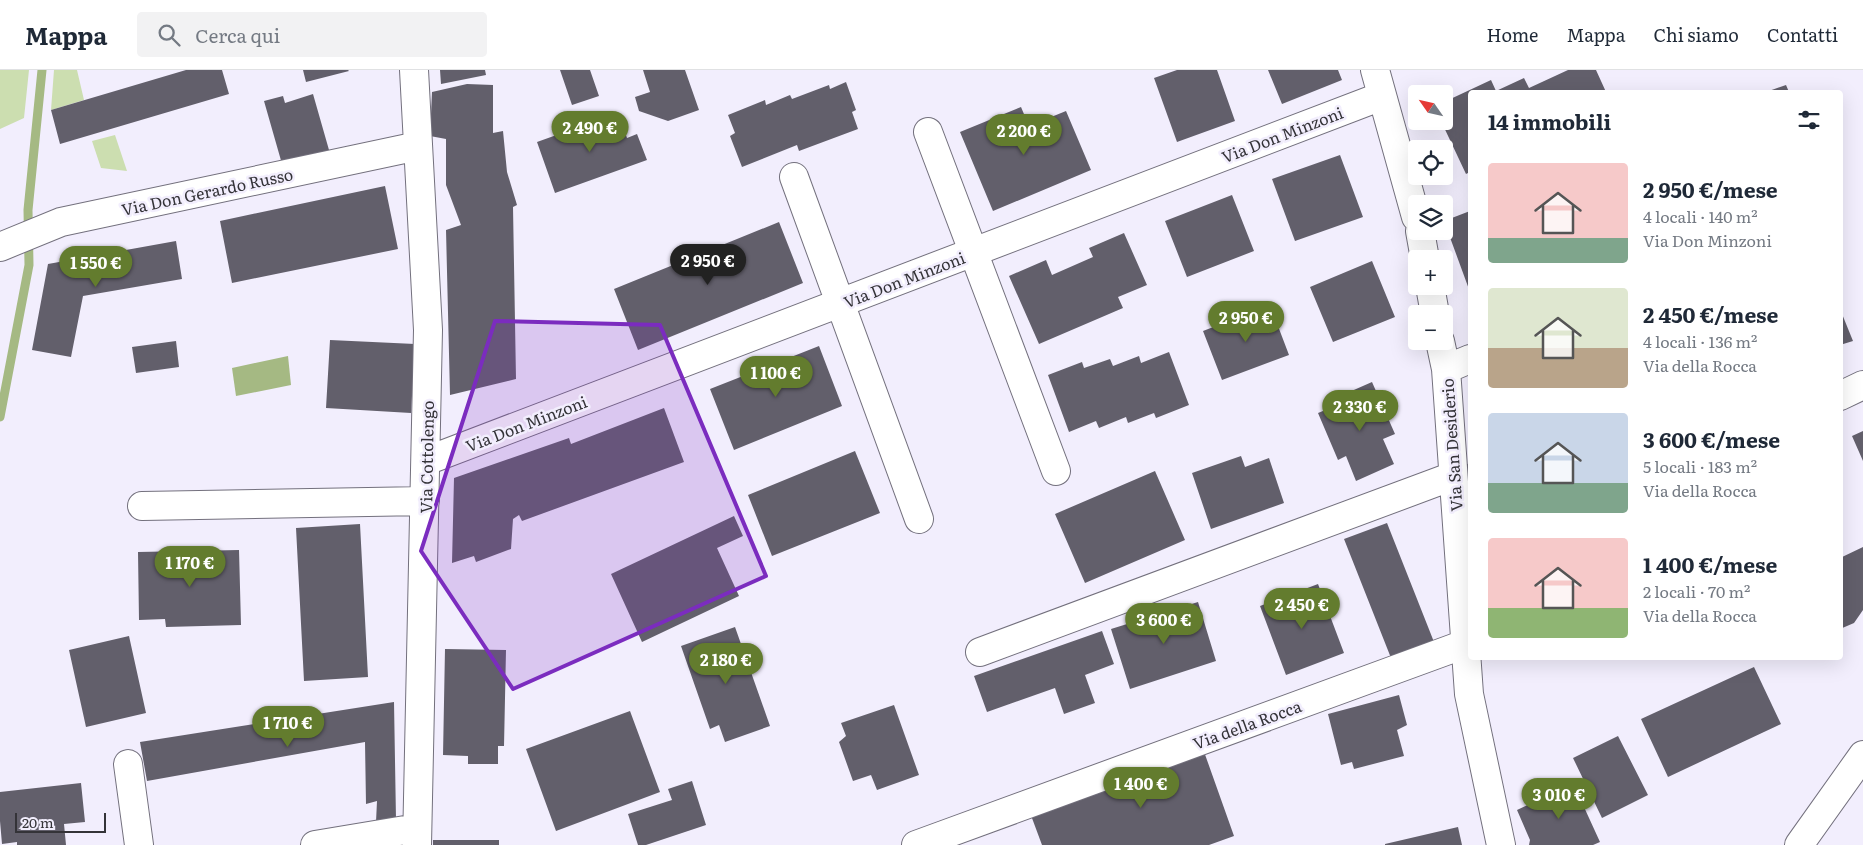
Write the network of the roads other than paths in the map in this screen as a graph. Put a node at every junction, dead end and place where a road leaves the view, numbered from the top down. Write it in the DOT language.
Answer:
graph roads {
  1 [pos="414,70"];
  2 [pos="1374,70"];
  3 [pos="1382,96"];
  4 [pos="928,132"];
  5 [pos="418,146"];
  6 [pos="794,177"];
  7 [pos="1410,195"];
  8 [pos="19,239"];
  9 [pos="974,252"];
  10 [pos="840,304"];
  11 [pos="1447,350"];
  12 [pos="1458,364"];
  13 [pos="1863,385"];
  14 [pos="1843,395"];
  15 [pos="426,461"];
  16 [pos="1056,471"];
  17 [pos="1453,476"];
  18 [pos="425,501"];
  19 [pos="142,506"];
  20 [pos="919,519"];
  21 [pos="1465,580"];
  22 [pos="1465,644"];
  23 [pos="980,652"];
  24 [pos="1863,755"];
  25 [pos="128,764"];
  26 [pos="417,836"];
  27 [pos="140,845"];
  28 [pos="315,845"];
  29 [pos="916,845"];
  30 [pos="1500,845"];
  31 [pos="1799,845"];
  1 -- 5 [label="street, Via Cottolengo"];
  2 -- 3 [label="street"];
  3 -- 7 [label="street"];
  3 -- 9 [label="street, Via Don Minzoni"];
  4 -- 9 [label="street"];
  5 -- 8 [label="street, Via Don Gerardo Russo"];
  5 -- 15 [label="street, Via Cottolengo"];
  6 -- 10 [label="street"];
  9 -- 10 [label="street, Via Don Minzoni"];
  9 -- 16 [label="street"];
  10 -- 15 [label="street, Via Don Minzoni"];
  10 -- 20 [label="street"];
  11 -- 12 [label="street, Via San Desiderio"];
  12 -- 17 [label="street, Via San Desiderio"];
  13 -- 14 [label="street"];
  15 -- 18 [label="street, Via Cottolengo"];
  17 -- 21 [label="street, Via San Desiderio"];
  17 -- 23 [label="street"];
  18 -- 19 [label="street"];
  18 -- 26 [label="street, Via Cottolengo"];
  21 -- 22 [label="street, Via San Desiderio"];
  22 -- 29 [label="street, Via della Rocca"];
  22 -- 30 [label="street, Via San Desiderio"];
  24 -- 31 [label="street"];
  25 -- 27 [label="street"];
  26 -- 28 [label="street"];
}
